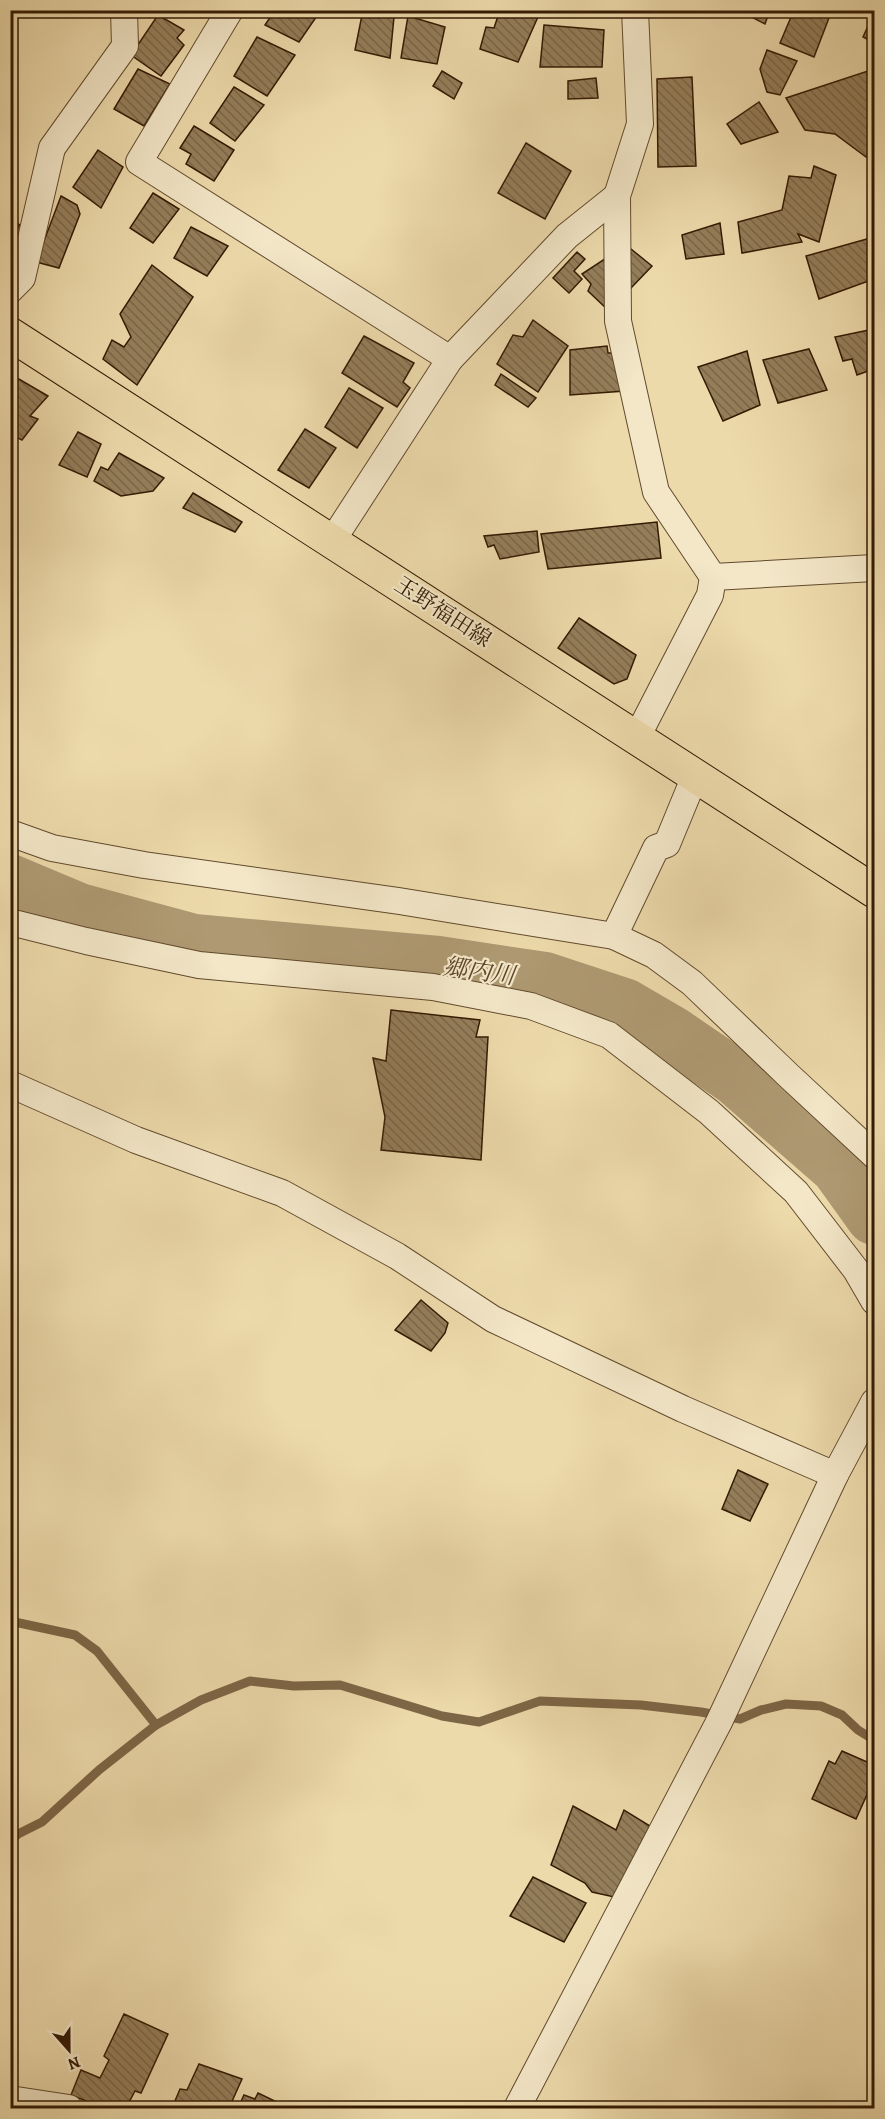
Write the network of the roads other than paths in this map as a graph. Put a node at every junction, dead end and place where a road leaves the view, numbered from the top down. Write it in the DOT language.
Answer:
graph roads {
  1 [pos="124,10"];
  2 [pos="230,10"];
  3 [pos="635,10"];
  4 [pos="617,196"];
  5 [pos="10,290"];
  6 [pos="10,334"];
  7 [pos="450,359"];
  8 [pos="332,541"];
  9 [pos="874,568"];
  10 [pos="713,577"];
  11 [pos="637,737"];
  12 [pos="695,776"];
  13 [pos="10,833"];
  14 [pos="874,891"];
  15 [pos="10,922"];
  16 [pos="614,936"];
  17 [pos="10,1084"];
  18 [pos="874,1155"];
  19 [pos="874,1301"];
  20 [pos="874,1402"];
  21 [pos="835,1475"];
  22 [pos="10,2099"];
  23 [pos="69,2109"];
  24 [pos="518,2109"];
  1 -- 5 [label="street"];
  2 -- 7 [label="street"];
  3 -- 4 [label="street"];
  4 -- 7 [label="street"];
  4 -- 10 [label="street"];
  6 -- 8 [label="main road, 玉野福田線"];
  7 -- 8 [label="street"];
  8 -- 11 [label="main road, 玉野福田線"];
  9 -- 10 [label="street"];
  10 -- 11 [label="street"];
  11 -- 12 [label="main road, 玉野福田線"];
  12 -- 14 [label="main road, 玉野福田線"];
  12 -- 16 [label="street"];
  13 -- 16 [label="street"];
  15 -- 19 [label="street"];
  16 -- 18 [label="street"];
  17 -- 21 [label="street"];
  20 -- 21 [label="street"];
  21 -- 24 [label="street"];
  22 -- 23 [label="street"];
}
